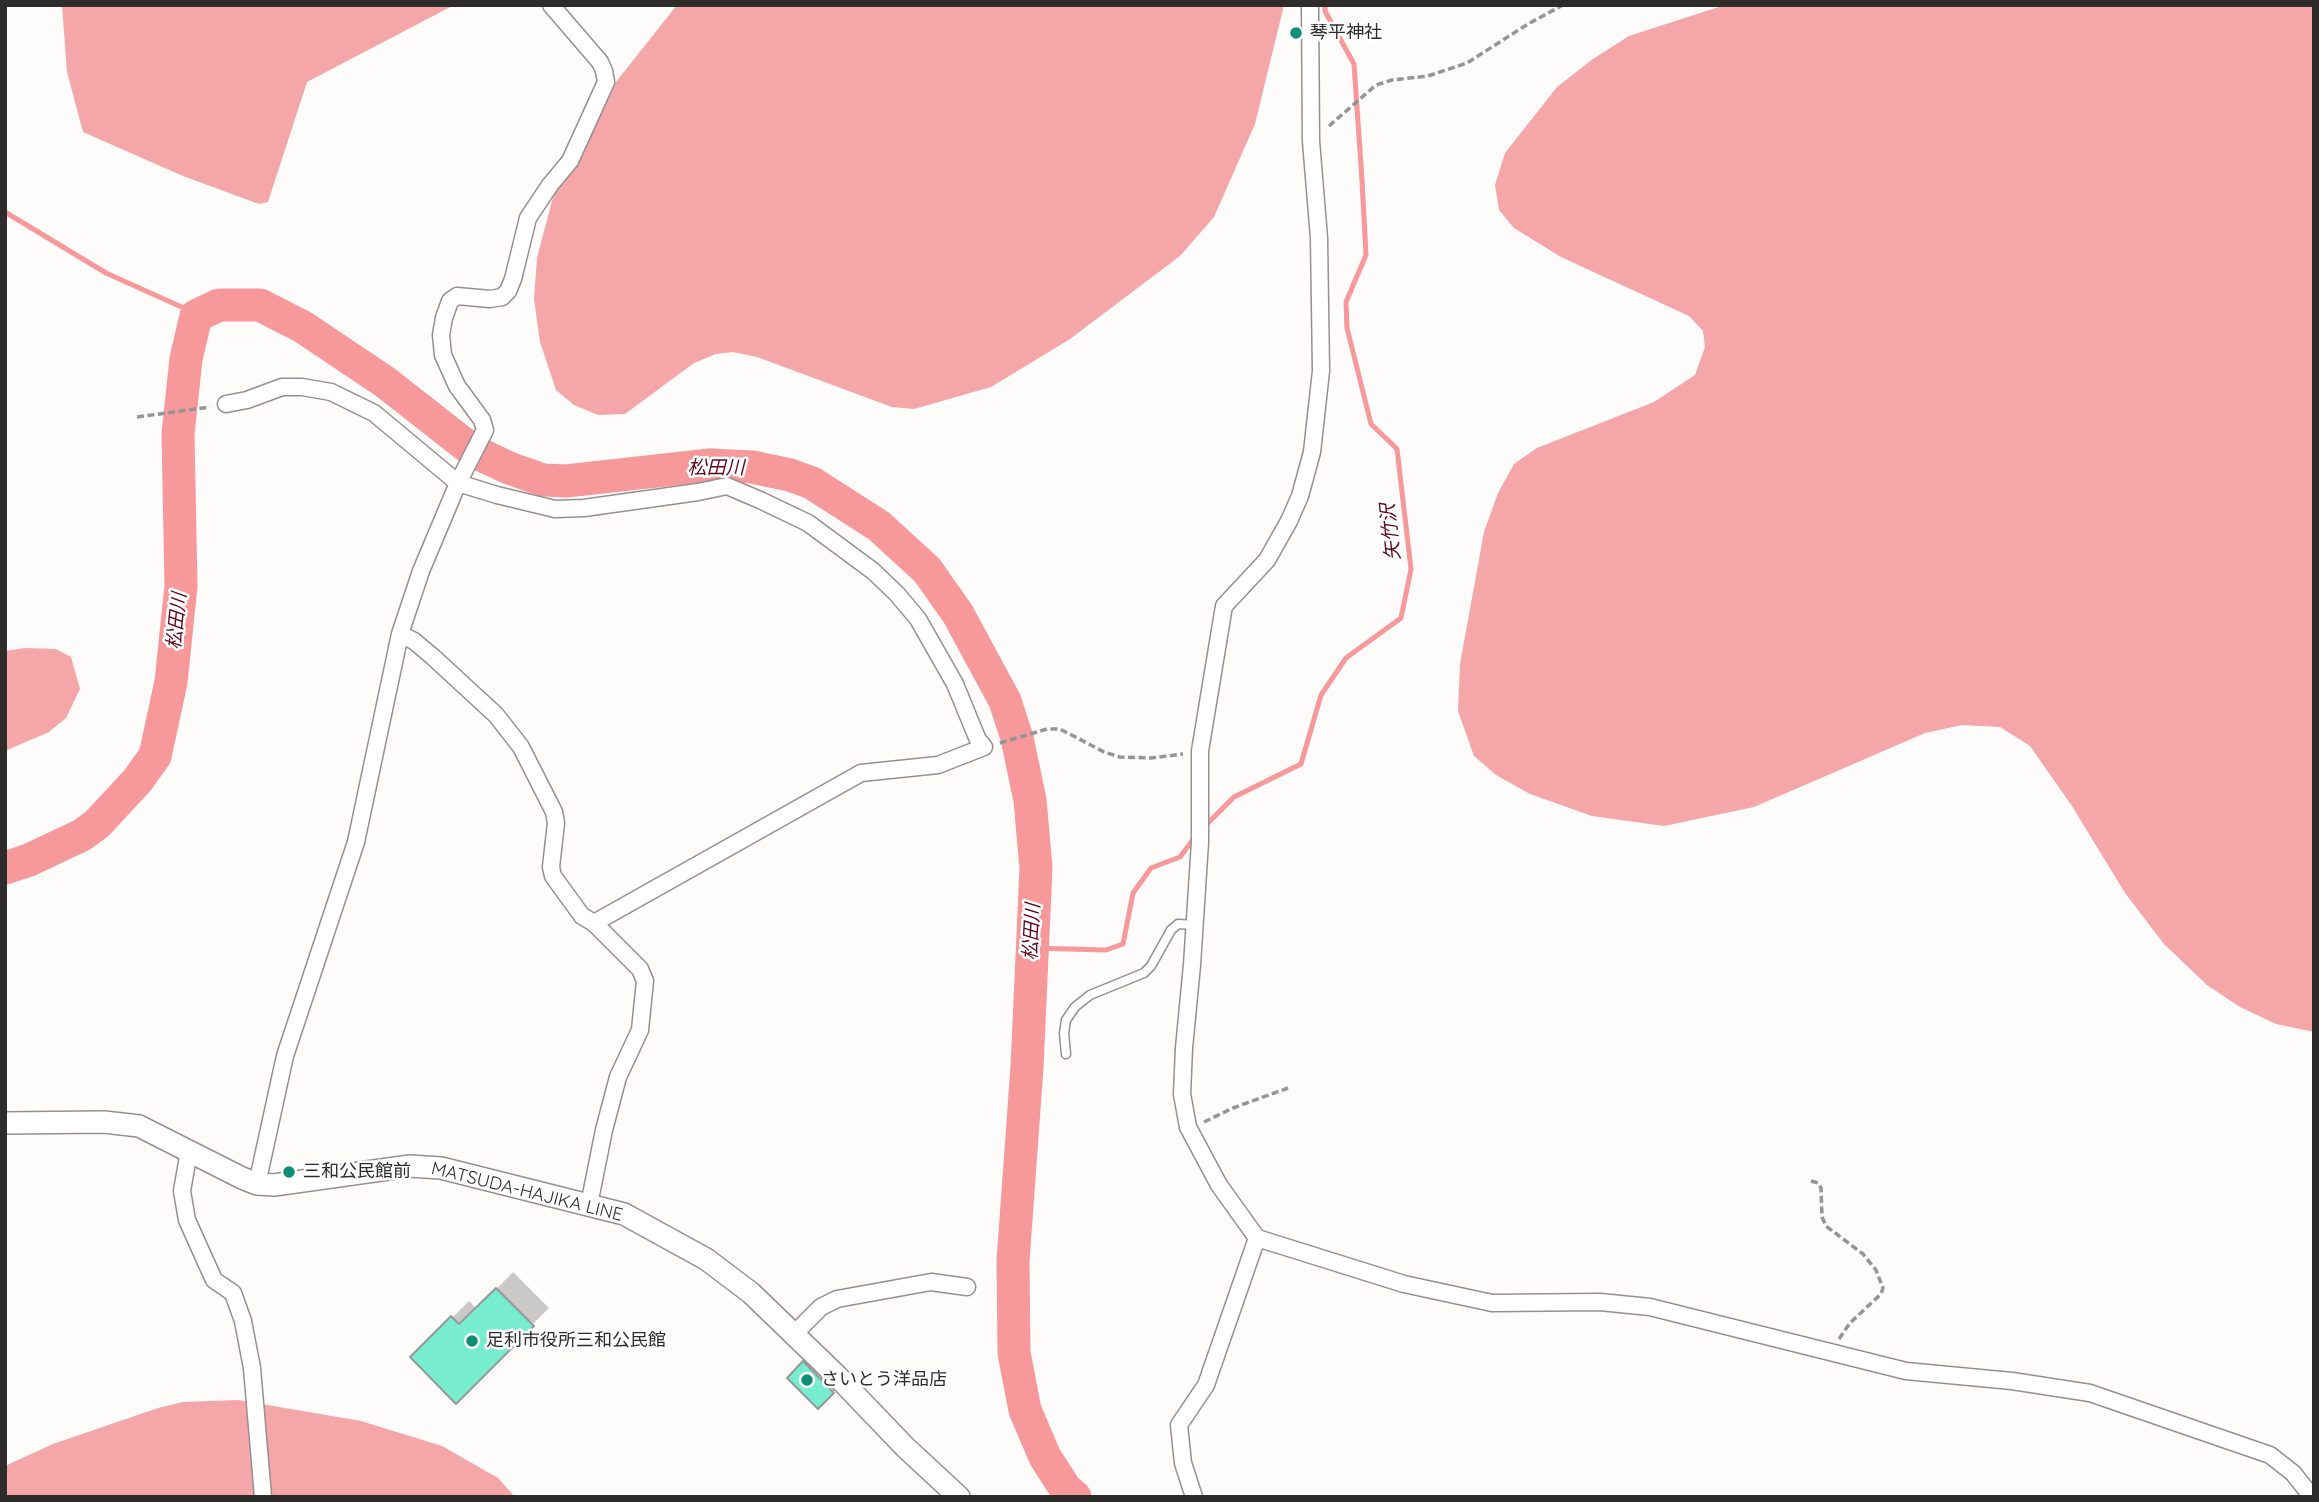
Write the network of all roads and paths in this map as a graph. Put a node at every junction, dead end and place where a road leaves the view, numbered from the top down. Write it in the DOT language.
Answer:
graph roads {
  1 [pos="551,5"];
  2 [pos="1310,5"];
  3 [pos="1563,5"];
  4 [pos="1311,141"];
  5 [pos="226,404"];
  6 [pos="136,417"];
  7 [pos="459,481"];
  8 [pos="400,634"];
  9 [pos="984,747"];
  10 [pos="1200,751"];
  11 [pos="594,923"];
  12 [pos="1194,925"];
  13 [pos="1066,1054"];
  14 [pos="1288,1088"];
  15 [pos="5,1123"];
  16 [pos="1190,1130"];
  17 [pos="189,1150"];
  18 [pos="1811,1181"];
  19 [pos="257,1184"];
  20 [pos="589,1205"];
  21 [pos="1257,1237"];
  22 [pos="967,1287"];
  23 [pos="794,1334"];
  24 [pos="1832,1353"];
  25 [pos="263,1497"];
  26 [pos="959,1497"];
  27 [pos="1194,1497"];
  28 [pos="2312,1497"];
  1 -- 7 [label="street"];
  2 -- 4 [label="street"];
  3 -- 4 [label="path"];
  4 -- 10 [label="street"];
  5 -- 6 [label="path"];
  5 -- 7 [label="street"];
  7 -- 8 [label="street"];
  7 -- 9 [label="street"];
  8 -- 11 [label="street"];
  8 -- 19 [label="street"];
  9 -- 10 [label="path"];
  9 -- 11 [label="street"];
  10 -- 12 [label="street"];
  11 -- 20 [label="street"];
  12 -- 13 [label="lane"];
  12 -- 16 [label="street"];
  14 -- 16 [label="path"];
  15 -- 17 [label="main road, MATSUDA-HAJIKA LINE"];
  16 -- 21 [label="street"];
  17 -- 19 [label="main road, MATSUDA-HAJIKA LINE"];
  17 -- 25 [label="street"];
  18 -- 24 [label="path"];
  19 -- 20 [label="main road, MATSUDA-HAJIKA LINE"];
  20 -- 23 [label="main road, MATSUDA-HAJIKA LINE"];
  21 -- 24 [label="street"];
  21 -- 27 [label="street"];
  22 -- 23 [label="street"];
  23 -- 26 [label="main road, MATSUDA-HAJIKA LINE"];
  24 -- 28 [label="street"];
}
